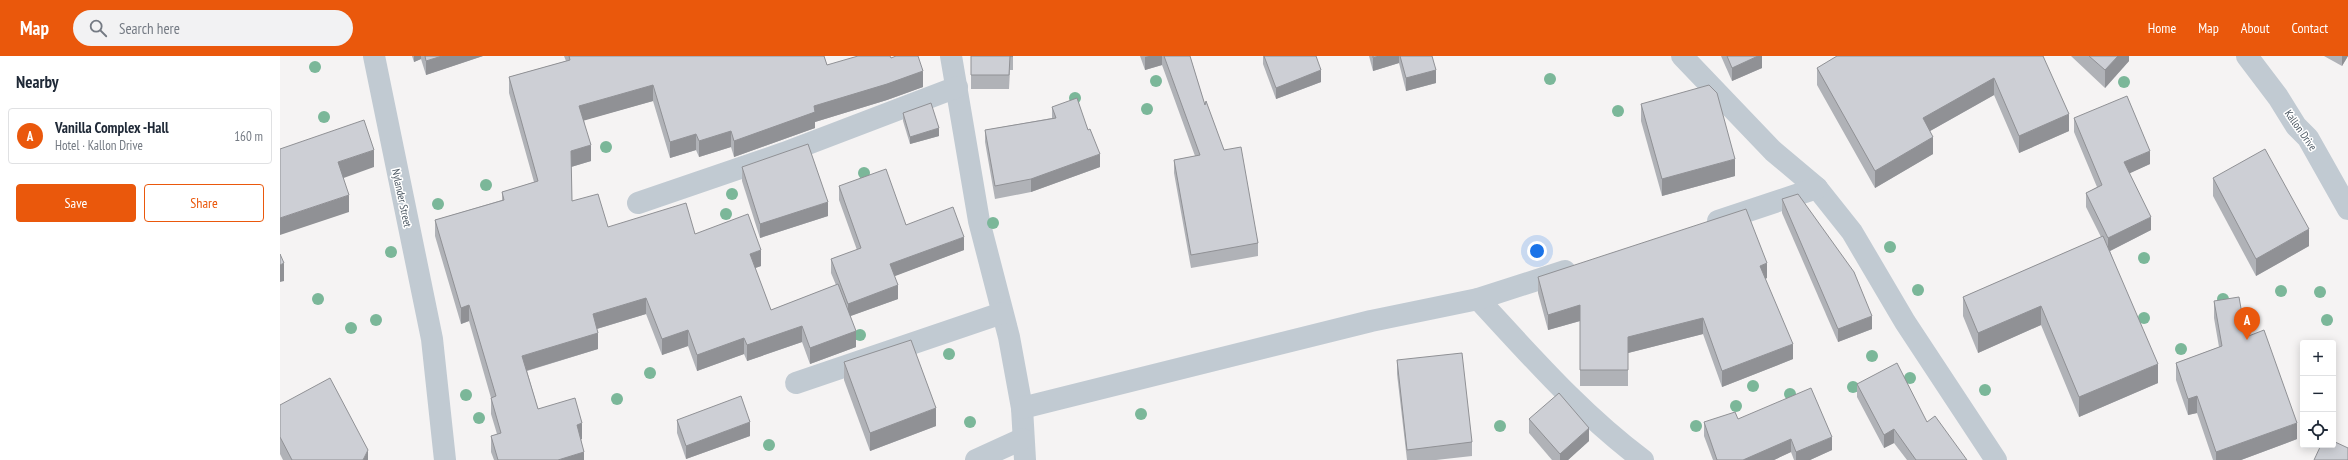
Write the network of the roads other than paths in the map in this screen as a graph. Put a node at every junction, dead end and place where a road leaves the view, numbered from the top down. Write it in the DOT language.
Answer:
graph roads {
  1 [pos="374,56"];
  2 [pos="951,56"];
  3 [pos="1682,56"];
  4 [pos="2247,56"];
  5 [pos="957,87"];
  6 [pos="1817,188"];
  7 [pos="638,203"];
  8 [pos="2348,209"];
  9 [pos="1697,228"];
  10 [pos="1584,265"];
  11 [pos="1478,299"];
  12 [pos="1002,313"];
  13 [pos="796,383"];
  14 [pos="1022,408"];
  15 [pos="1023,449"];
  16 [pos="445,460"];
  17 [pos="976,460"];
  18 [pos="1643,460"];
  19 [pos="1996,460"];
  1 -- 16 [label="street, Nylander Street"];
  2 -- 5 [label="street"];
  3 -- 6 [label="street"];
  4 -- 8 [label="street, Kallon Drive"];
  5 -- 7 [label="street"];
  5 -- 12 [label="street"];
  6 -- 9 [label="street"];
  6 -- 19 [label="street"];
  10 -- 11 [label="street"];
  11 -- 14 [label="street"];
  11 -- 18 [label="street"];
  12 -- 13 [label="street"];
  12 -- 14 [label="street"];
  14 -- 15 [label="street"];
  15 -- 17 [label="street"];
}
